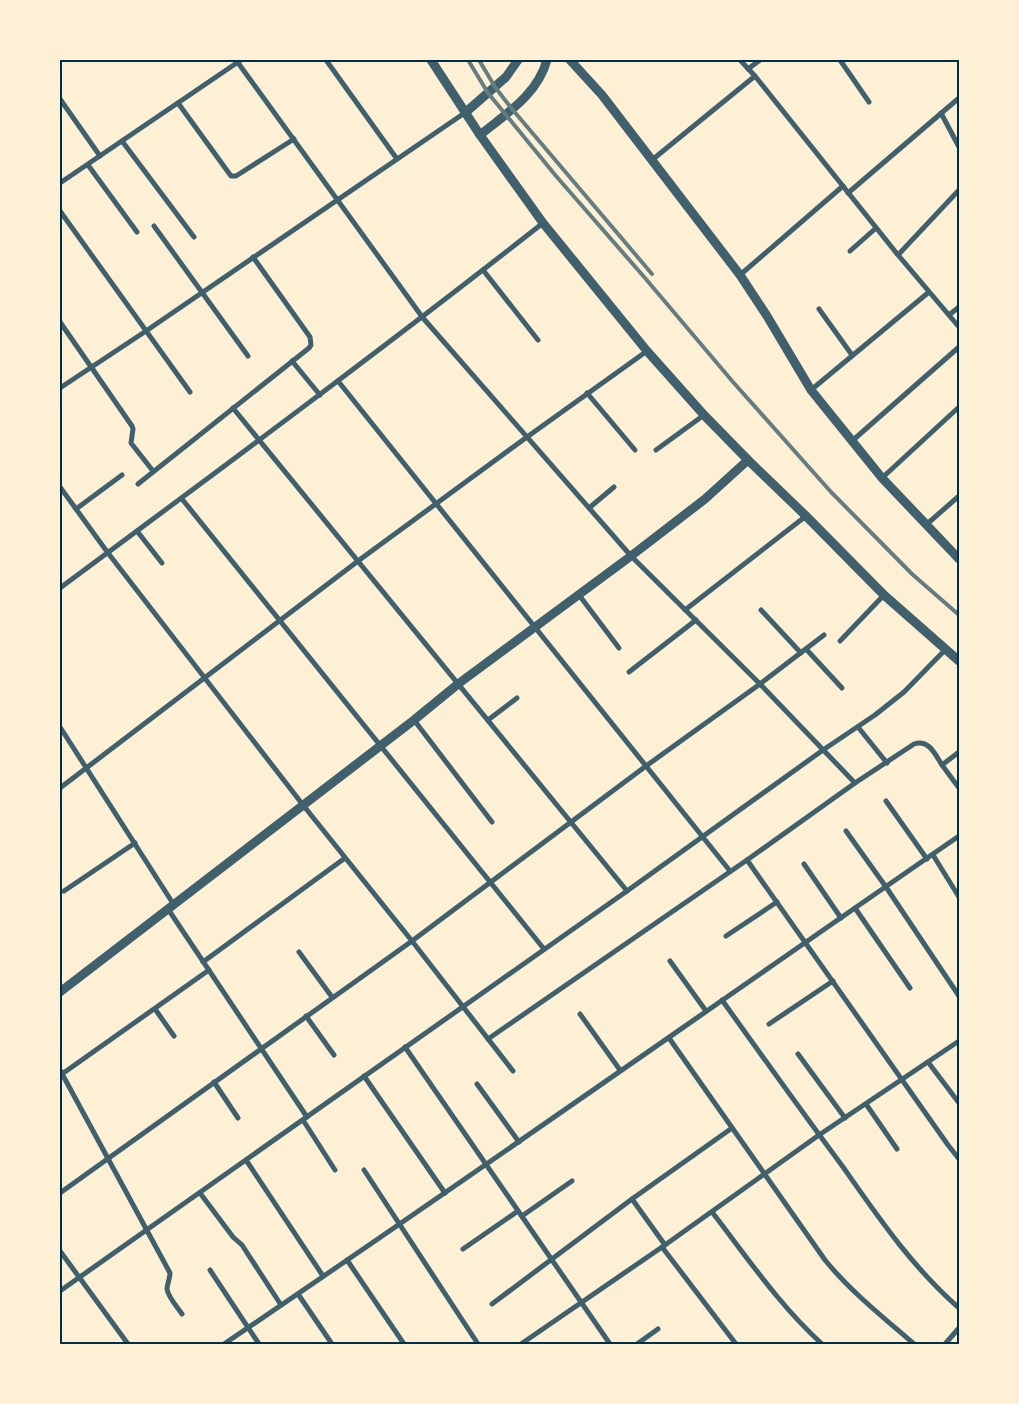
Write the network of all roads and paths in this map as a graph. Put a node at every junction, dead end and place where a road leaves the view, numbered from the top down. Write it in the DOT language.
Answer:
graph roads {
  1 [pos="326,60"];
  2 [pos="431,60"];
  3 [pos="518,60"];
  4 [pos="547,60"];
  5 [pos="570,60"];
  6 [pos="740,60"];
  7 [pos="760,60"];
  8 [pos="840,60"];
  9 [pos="238,61"];
  10 [pos="748,69"];
  11 [pos="755,76"];
  12 [pos="959,98"];
  13 [pos="60,99"];
  14 [pos="869,102"];
  15 [pos="178,103"];
  16 [pos="466,112"];
  17 [pos="941,113"];
  18 [pos="480,135"];
  19 [pos="294,140"];
  20 [pos="122,141"];
  21 [pos="959,147"];
  22 [pos="100,156"];
  23 [pos="397,159"];
  24 [pos="652,160"];
  25 [pos="88,164"];
  26 [pos="60,183"];
  27 [pos="843,186"];
  28 [pos="959,190"];
  29 [pos="848,193"];
  30 [pos="338,199"];
  31 [pos="60,211"];
  32 [pos="543,223"];
  33 [pos="154,226"];
  34 [pos="876,228"];
  35 [pos="137,232"];
  36 [pos="194,238"];
  37 [pos="850,251"];
  38 [pos="898,254"];
  39 [pos="253,257"];
  40 [pos="483,270"];
  41 [pos="740,275"];
  42 [pos="202,292"];
  43 [pos="929,292"];
  44 [pos="959,307"];
  45 [pos="819,309"];
  46 [pos="949,316"];
  47 [pos="422,318"];
  48 [pos="60,322"];
  49 [pos="959,327"];
  50 [pos="146,331"];
  51 [pos="538,340"];
  52 [pos="959,347"];
  53 [pos="647,351"];
  54 [pos="852,355"];
  55 [pos="248,356"];
  56 [pos="292,361"];
  57 [pos="92,367"];
  58 [pos="338,381"];
  59 [pos="60,388"];
  60 [pos="811,390"];
  61 [pos="190,392"];
  62 [pos="587,393"];
  63 [pos="320,395"];
  64 [pos="959,406"];
  65 [pos="233,408"];
  66 [pos="704,415"];
  67 [pos="527,437"];
  68 [pos="260,440"];
  69 [pos="851,441"];
  70 [pos="635,450"];
  71 [pos="656,450"];
  72 [pos="748,460"];
  73 [pos="153,471"];
  74 [pos="122,475"];
  75 [pos="882,478"];
  76 [pos="138,484"];
  77 [pos="60,487"];
  78 [pos="614,487"];
  79 [pos="959,496"];
  80 [pos="182,499"];
  81 [pos="436,503"];
  82 [pos="589,508"];
  83 [pos="76,509"];
  84 [pos="806,516"];
  85 [pos="927,524"];
  86 [pos="137,532"];
  87 [pos="108,553"];
  88 [pos="631,556"];
  89 [pos="959,559"];
  90 [pos="358,561"];
  91 [pos="162,563"];
  92 [pos="60,588"];
  93 [pos="579,595"];
  94 [pos="884,596"];
  95 [pos="685,610"];
  96 [pos="761,610"];
  97 [pos="279,620"];
  98 [pos="696,620"];
  99 [pos="535,627"];
  100 [pos="824,635"];
  101 [pos="840,641"];
  102 [pos="619,648"];
  103 [pos="945,650"];
  104 [pos="803,651"];
  105 [pos="959,662"];
  106 [pos="629,672"];
  107 [pos="204,677"];
  108 [pos="458,684"];
  109 [pos="760,684"];
  110 [pos="842,688"];
  111 [pos="517,698"];
  112 [pos="414,720"];
  113 [pos="488,720"];
  114 [pos="60,726"];
  115 [pos="858,727"];
  116 [pos="380,746"];
  117 [pos="823,750"];
  118 [pos="959,752"];
  119 [pos="887,763"];
  120 [pos="942,765"];
  121 [pos="646,766"];
  122 [pos="86,768"];
  123 [pos="855,783"];
  124 [pos="60,788"];
  125 [pos="959,788"];
  126 [pos="886,801"];
  127 [pos="303,805"];
  128 [pos="492,822"];
  129 [pos="571,822"];
  130 [pos="846,831"];
  131 [pos="959,836"];
  132 [pos="703,837"];
  133 [pos="134,843"];
  134 [pos="933,855"];
  135 [pos="345,858"];
  136 [pos="927,859"];
  137 [pos="747,860"];
  138 [pos="804,864"];
  139 [pos="730,871"];
  140 [pos="490,882"];
  141 [pos="886,887"];
  142 [pos="64,891"];
  143 [pos="627,891"];
  144 [pos="959,897"];
  145 [pos="777,902"];
  146 [pos="171,907"];
  147 [pos="855,908"];
  148 [pos="841,918"];
  149 [pos="726,936"];
  150 [pos="412,941"];
  151 [pos="806,942"];
  152 [pos="544,950"];
  153 [pos="299,952"];
  154 [pos="670,960"];
  155 [pos="203,962"];
  156 [pos="209,970"];
  157 [pos="833,981"];
  158 [pos="910,988"];
  159 [pos="60,992"];
  160 [pos="959,996"];
  161 [pos="332,998"];
  162 [pos="722,1000"];
  163 [pos="463,1006"];
  164 [pos="155,1009"];
  165 [pos="706,1011"];
  166 [pos="580,1014"];
  167 [pos="306,1016"];
  168 [pos="769,1024"];
  169 [pos="174,1036"];
  170 [pos="668,1038"];
  171 [pos="488,1039"];
  172 [pos="959,1041"];
  173 [pos="405,1047"];
  174 [pos="261,1048"];
  175 [pos="798,1054"];
  176 [pos="334,1055"];
  177 [pos="928,1062"];
  178 [pos="620,1070"];
  179 [pos="513,1071"];
  180 [pos="61,1072"];
  181 [pos="364,1076"];
  182 [pos="902,1079"];
  183 [pos="214,1082"];
  184 [pos="477,1084"];
  185 [pos="959,1102"];
  186 [pos="866,1104"];
  187 [pos="238,1118"];
  188 [pos="305,1118"];
  189 [pos="845,1118"];
  190 [pos="732,1128"];
  191 [pos="819,1135"];
  192 [pos="519,1142"];
  193 [pos="897,1148"];
  194 [pos="108,1159"];
  195 [pos="959,1159"];
  196 [pos="246,1160"];
  197 [pos="486,1165"];
  198 [pos="335,1170"];
  199 [pos="364,1170"];
  200 [pos="765,1174"];
  201 [pos="572,1181"];
  202 [pos="200,1192"];
  203 [pos="60,1193"];
  204 [pos="445,1193"];
  205 [pos="632,1199"];
  206 [pos="712,1212"];
  207 [pos="520,1214"];
  208 [pos="399,1224"];
  209 [pos="146,1230"];
  210 [pos="664,1246"];
  211 [pos="463,1249"];
  212 [pos="60,1251"];
  213 [pos="551,1258"];
  214 [pos="347,1260"];
  215 [pos="210,1270"];
  216 [pos="323,1276"];
  217 [pos="78,1278"];
  218 [pos="60,1291"];
  219 [pos="298,1294"];
  220 [pos="581,1302"];
  221 [pos="492,1304"];
  222 [pos="280,1305"];
  223 [pos="959,1308"];
  224 [pos="182,1314"];
  225 [pos="248,1328"];
  226 [pos="959,1328"];
  227 [pos="658,1329"];
  228 [pos="128,1344"];
  229 [pos="224,1344"];
  230 [pos="259,1344"];
  231 [pos="332,1344"];
  232 [pos="404,1344"];
  233 [pos="478,1344"];
  234 [pos="521,1344"];
  235 [pos="610,1344"];
  236 [pos="637,1344"];
  237 [pos="736,1344"];
  238 [pos="822,1344"];
  239 [pos="914,1344"];
  240 [pos="945,1344"];
  1 -- 23 [label="street"];
  2 -- 16 [label="street"];
  3 -- 16 [label="street"];
  4 -- 18 [label="street"];
  5 -- 24 [label="street"];
  6 -- 10 [label="street"];
  7 -- 10 [label="street"];
  8 -- 14 [label="street"];
  9 -- 15 [label="street"];
  9 -- 19 [label="street"];
  10 -- 11 [label="street"];
  11 -- 24 [label="street"];
  11 -- 27 [label="street"];
  12 -- 17 [label="street"];
  13 -- 22 [label="street"];
  15 -- 19 [label="street"];
  15 -- 20 [label="street"];
  16 -- 18 [label="street"];
  16 -- 23 [label="street"];
  17 -- 21 [label="street"];
  17 -- 29 [label="street"];
  18 -- 32 [label="street"];
  19 -- 30 [label="street"];
  20 -- 22 [label="street"];
  20 -- 36 [label="street"];
  22 -- 25 [label="street"];
  23 -- 30 [label="street"];
  24 -- 41 [label="street"];
  25 -- 26 [label="street"];
  25 -- 35 [label="street"];
  27 -- 29 [label="street"];
  27 -- 41 [label="street"];
  28 -- 38 [label="street"];
  29 -- 34 [label="street"];
  30 -- 39 [label="street"];
  30 -- 47 [label="street"];
  31 -- 50 [label="street"];
  32 -- 40 [label="street"];
  32 -- 53 [label="street"];
  33 -- 42 [label="street"];
  34 -- 37 [label="street"];
  34 -- 38 [label="street"];
  38 -- 43 [label="street"];
  39 -- 42 [label="street"];
  39 -- 56 [label="street"];
  40 -- 47 [label="street"];
  40 -- 51 [label="street"];
  41 -- 60 [label="street"];
  42 -- 50 [label="street"];
  42 -- 55 [label="street"];
  43 -- 46 [label="street"];
  43 -- 54 [label="street"];
  44 -- 46 [label="street"];
  45 -- 54 [label="street"];
  46 -- 49 [label="street"];
  47 -- 58 [label="street"];
  47 -- 67 [label="street"];
  48 -- 57 [label="street"];
  50 -- 57 [label="street"];
  50 -- 61 [label="street"];
  52 -- 69 [label="street"];
  53 -- 62 [label="street"];
  53 -- 66 [label="street"];
  54 -- 60 [label="street"];
  56 -- 63 [label="street"];
  56 -- 65 [label="street"];
  57 -- 59 [label="street"];
  57 -- 73 [label="street"];
  58 -- 63 [label="street"];
  58 -- 81 [label="street"];
  60 -- 69 [label="street"];
  62 -- 67 [label="street"];
  62 -- 70 [label="street"];
  63 -- 68 [label="street"];
  64 -- 75 [label="street"];
  65 -- 68 [label="street"];
  65 -- 73 [label="street"];
  66 -- 71 [label="street"];
  66 -- 72 [label="street"];
  67 -- 81 [label="street"];
  67 -- 82 [label="street"];
  68 -- 80 [label="street"];
  68 -- 90 [label="street"];
  69 -- 75 [label="street"];
  72 -- 84 [label="street"];
  72 -- 88 [label="street"];
  73 -- 76 [label="street"];
  74 -- 83 [label="street"];
  75 -- 85 [label="street"];
  77 -- 83 [label="street"];
  78 -- 82 [label="street"];
  79 -- 85 [label="street"];
  80 -- 86 [label="street"];
  80 -- 97 [label="street"];
  81 -- 90 [label="street"];
  81 -- 99 [label="street"];
  82 -- 88 [label="street"];
  83 -- 87 [label="street"];
  84 -- 94 [label="street"];
  84 -- 95 [label="street"];
  85 -- 89 [label="street"];
  86 -- 87 [label="street"];
  86 -- 91 [label="street"];
  87 -- 92 [label="street"];
  87 -- 107 [label="street"];
  88 -- 93 [label="street"];
  88 -- 95 [label="street"];
  90 -- 97 [label="street"];
  90 -- 108 [label="street"];
  93 -- 99 [label="street"];
  93 -- 102 [label="street"];
  94 -- 101 [label="street"];
  94 -- 103 [label="street"];
  95 -- 98 [label="street"];
  96 -- 104 [label="street"];
  97 -- 107 [label="street"];
  97 -- 116 [label="street"];
  98 -- 106 [label="street"];
  98 -- 109 [label="street"];
  99 -- 108 [label="street"];
  99 -- 121 [label="street"];
  100 -- 104 [label="street"];
  103 -- 105 [label="street"];
  103 -- 115 [label="street"];
  104 -- 109 [label="street"];
  104 -- 110 [label="street"];
  107 -- 122 [label="street"];
  107 -- 127 [label="street"];
  108 -- 112 [label="street"];
  108 -- 113 [label="street"];
  109 -- 117 [label="street"];
  109 -- 121 [label="street"];
  111 -- 113 [label="street"];
  112 -- 116 [label="street"];
  112 -- 128 [label="street"];
  113 -- 129 [label="street"];
  114 -- 122 [label="street"];
  115 -- 117 [label="street"];
  115 -- 119 [label="street"];
  116 -- 127 [label="street"];
  116 -- 140 [label="street"];
  117 -- 123 [label="street"];
  117 -- 132 [label="street"];
  118 -- 120 [label="street"];
  119 -- 120 [label="street"];
  119 -- 123 [label="street"];
  120 -- 125 [label="street"];
  121 -- 129 [label="street"];
  121 -- 132 [label="street"];
  122 -- 124 [label="street"];
  122 -- 133 [label="street"];
  123 -- 137 [label="street"];
  126 -- 136 [label="street"];
  127 -- 135 [label="street"];
  127 -- 146 [label="street"];
  129 -- 140 [label="street"];
  129 -- 143 [label="street"];
  130 -- 141 [label="street"];
  131 -- 134 [label="street"];
  132 -- 139 [label="street"];
  132 -- 143 [label="street"];
  133 -- 142 [label="street"];
  133 -- 146 [label="street"];
  134 -- 136 [label="street"];
  134 -- 144 [label="street"];
  135 -- 150 [label="street"];
  135 -- 155 [label="street"];
  136 -- 141 [label="street"];
  137 -- 139 [label="street"];
  137 -- 145 [label="street"];
  138 -- 148 [label="street"];
  139 -- 171 [label="street"];
  140 -- 150 [label="street"];
  140 -- 152 [label="street"];
  141 -- 147 [label="street"];
  141 -- 160 [label="street"];
  143 -- 152 [label="street"];
  145 -- 149 [label="street"];
  145 -- 151 [label="street"];
  146 -- 155 [label="street"];
  146 -- 159 [label="street"];
  147 -- 148 [label="street"];
  147 -- 158 [label="street"];
  148 -- 151 [label="street"];
  150 -- 161 [label="street"];
  150 -- 163 [label="street"];
  151 -- 157 [label="street"];
  151 -- 162 [label="street"];
  152 -- 163 [label="street"];
  153 -- 161 [label="street"];
  154 -- 165 [label="street"];
  155 -- 156 [label="street"];
  156 -- 164 [label="street"];
  156 -- 174 [label="street"];
  157 -- 168 [label="street"];
  157 -- 182 [label="street"];
  161 -- 167 [label="street"];
  162 -- 165 [label="street"];
  162 -- 191 [label="street"];
  163 -- 171 [label="street"];
  163 -- 173 [label="street"];
  164 -- 169 [label="street"];
  164 -- 180 [label="street"];
  165 -- 170 [label="street"];
  166 -- 178 [label="street"];
  167 -- 174 [label="street"];
  167 -- 176 [label="street"];
  170 -- 178 [label="street"];
  170 -- 190 [label="street"];
  171 -- 179 [label="street"];
  172 -- 177 [label="street"];
  173 -- 181 [label="street"];
  173 -- 197 [label="street"];
  174 -- 183 [label="street"];
  174 -- 188 [label="street"];
  175 -- 189 [label="street"];
  177 -- 182 [label="street"];
  177 -- 185 [label="street"];
  178 -- 192 [label="street"];
  180 -- 194 [label="street"];
  181 -- 188 [label="street"];
  181 -- 204 [label="street"];
  182 -- 186 [label="street"];
  182 -- 195 [label="street"];
  183 -- 187 [label="street"];
  183 -- 194 [label="street"];
  184 -- 192 [label="street"];
  186 -- 189 [label="street"];
  186 -- 193 [label="street"];
  188 -- 196 [label="street"];
  188 -- 198 [label="street"];
  189 -- 191 [label="street"];
  190 -- 200 [label="street"];
  190 -- 205 [label="street"];
  191 -- 200 [label="street"];
  191 -- 223 [label="street"];
  192 -- 197 [label="street"];
  194 -- 203 [label="street"];
  194 -- 209 [label="street"];
  196 -- 202 [label="street"];
  196 -- 216 [label="street"];
  197 -- 204 [label="street"];
  197 -- 207 [label="street"];
  199 -- 208 [label="street"];
  200 -- 206 [label="street"];
  200 -- 239 [label="street"];
  201 -- 207 [label="street"];
  202 -- 209 [label="street"];
  202 -- 222 [label="street"];
  204 -- 208 [label="street"];
  205 -- 210 [label="street"];
  205 -- 213 [label="street"];
  206 -- 210 [label="street"];
  206 -- 238 [label="street"];
  207 -- 211 [label="street"];
  207 -- 213 [label="street"];
  208 -- 214 [label="street"];
  208 -- 233 [label="street"];
  209 -- 217 [label="street"];
  209 -- 224 [label="street"];
  210 -- 220 [label="street"];
  210 -- 237 [label="street"];
  212 -- 217 [label="street"];
  213 -- 220 [label="street"];
  213 -- 221 [label="street"];
  214 -- 216 [label="street"];
  214 -- 232 [label="street"];
  215 -- 225 [label="street"];
  216 -- 219 [label="street"];
  217 -- 218 [label="street"];
  217 -- 228 [label="street"];
  219 -- 222 [label="street"];
  219 -- 231 [label="street"];
  220 -- 234 [label="street"];
  220 -- 235 [label="street"];
  222 -- 225 [label="street"];
  225 -- 229 [label="street"];
  225 -- 230 [label="street"];
  226 -- 240 [label="street"];
  227 -- 236 [label="street"];
}
